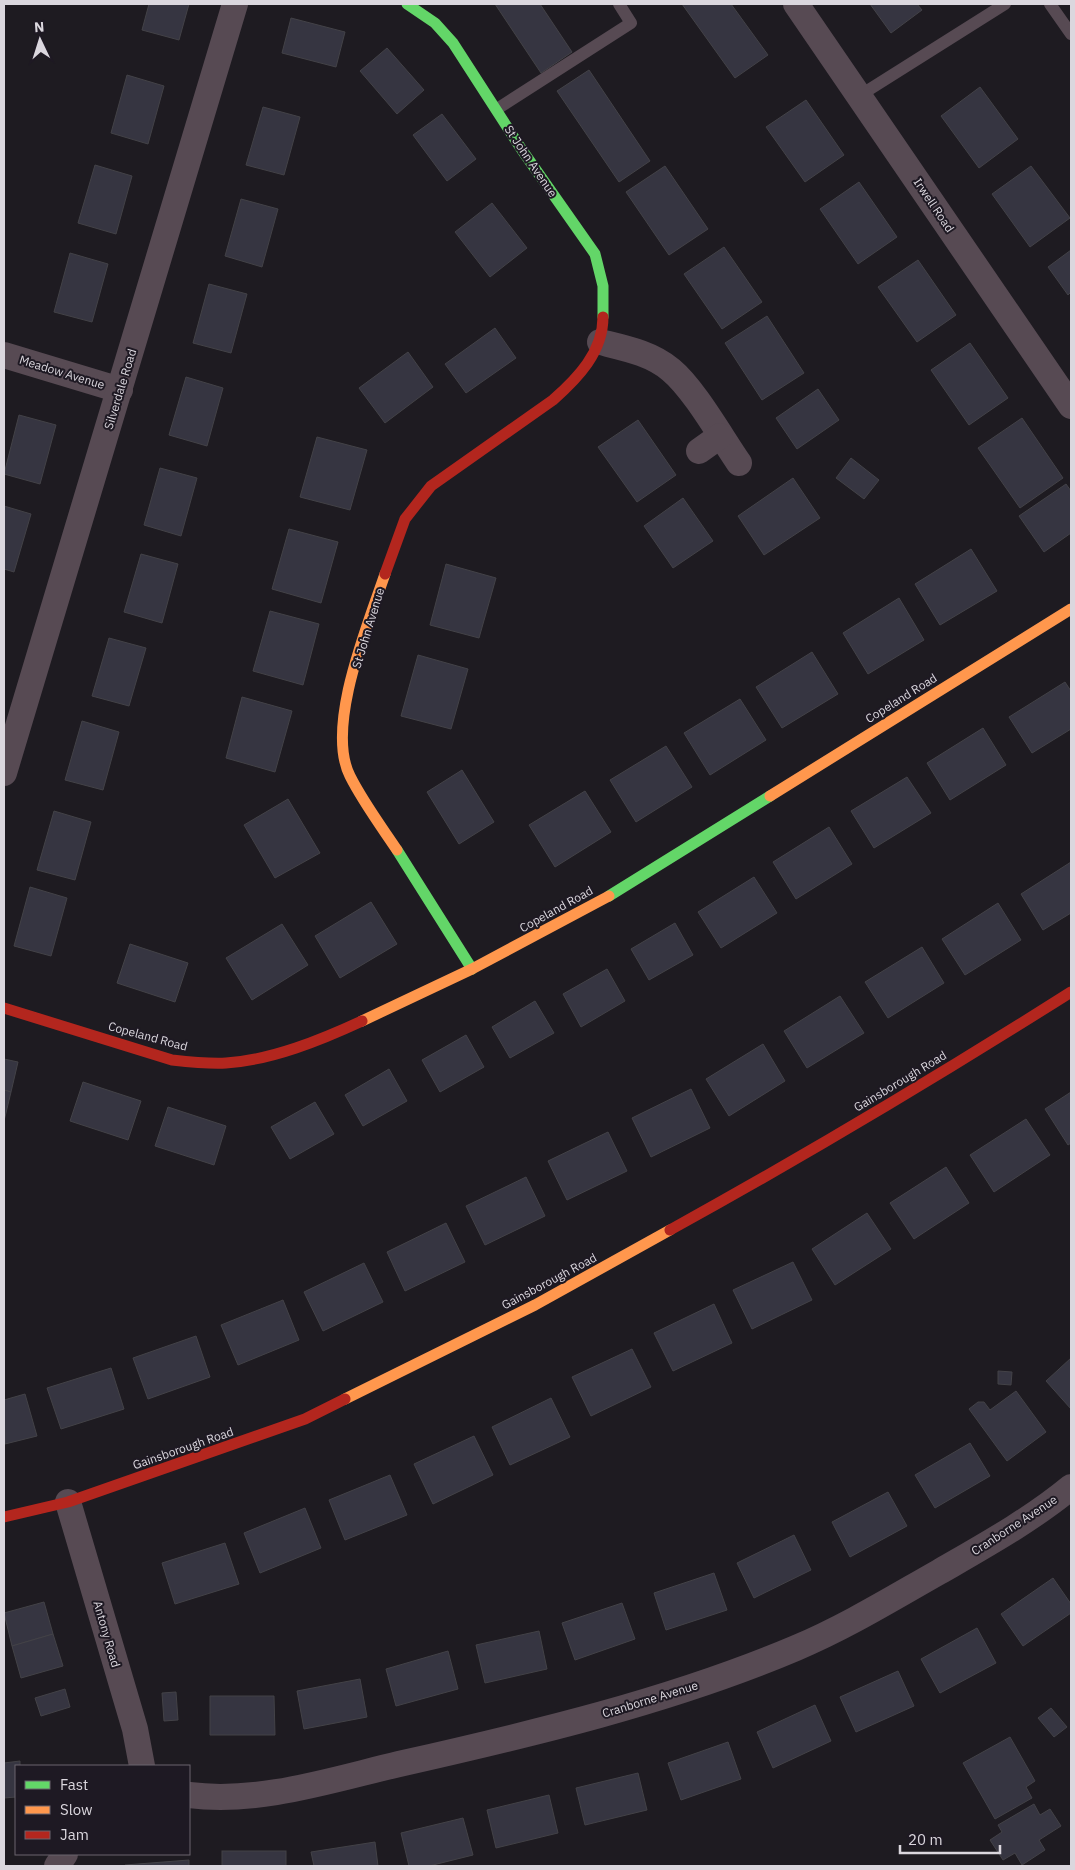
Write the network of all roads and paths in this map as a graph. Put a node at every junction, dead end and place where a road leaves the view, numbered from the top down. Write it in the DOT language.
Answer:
graph roads {
  1 [pos="235,4"];
  2 [pos="407,4"];
  3 [pos="619,4"];
  4 [pos="796,4"];
  5 [pos="1005,4"];
  6 [pos="1050,4"];
  7 [pos="1071,34"];
  8 [pos="860,96"];
  9 [pos="497,109"];
  10 [pos="600,342"];
  11 [pos="4,355"];
  12 [pos="120,390"];
  13 [pos="1071,406"];
  14 [pos="720,436"];
  15 [pos="698,450"];
  16 [pos="739,463"];
  17 [pos="1071,608"];
  18 [pos="4,773"];
  19 [pos="472,969"];
  20 [pos="1071,992"];
  21 [pos="4,1008"];
  22 [pos="1071,1487"];
  23 [pos="68,1502"];
  24 [pos="4,1517"];
  25 [pos="142,1765"];
  26 [pos="190,1795"];
  27 [pos="64,1855"];
  28 [pos="56,1866"];
  1 -- 12 [label="street, Silverdale Road"];
  2 -- 9 [label="street, St John Avenue"];
  3 -- 9 [label="lane"];
  4 -- 8 [label="street, Irwell Road"];
  5 -- 8 [label="lane"];
  6 -- 7 [label="lane"];
  8 -- 13 [label="street, Irwell Road"];
  9 -- 10 [label="street, St John Avenue"];
  10 -- 14 [label="street"];
  10 -- 19 [label="street, St John Avenue"];
  11 -- 12 [label="street, Meadow Avenue"];
  12 -- 18 [label="street, Silverdale Road"];
  14 -- 15 [label="street"];
  14 -- 16 [label="street"];
  17 -- 19 [label="street, Copeland Road"];
  19 -- 21 [label="street, Copeland Road"];
  20 -- 23 [label="street, Gainsborough Road"];
  22 -- 26 [label="street, Cranborne Avenue"];
  23 -- 24 [label="street, Gainsborough Road"];
  23 -- 25 [label="street, Antony Road"];
  27 -- 28 [label="street"];
}
